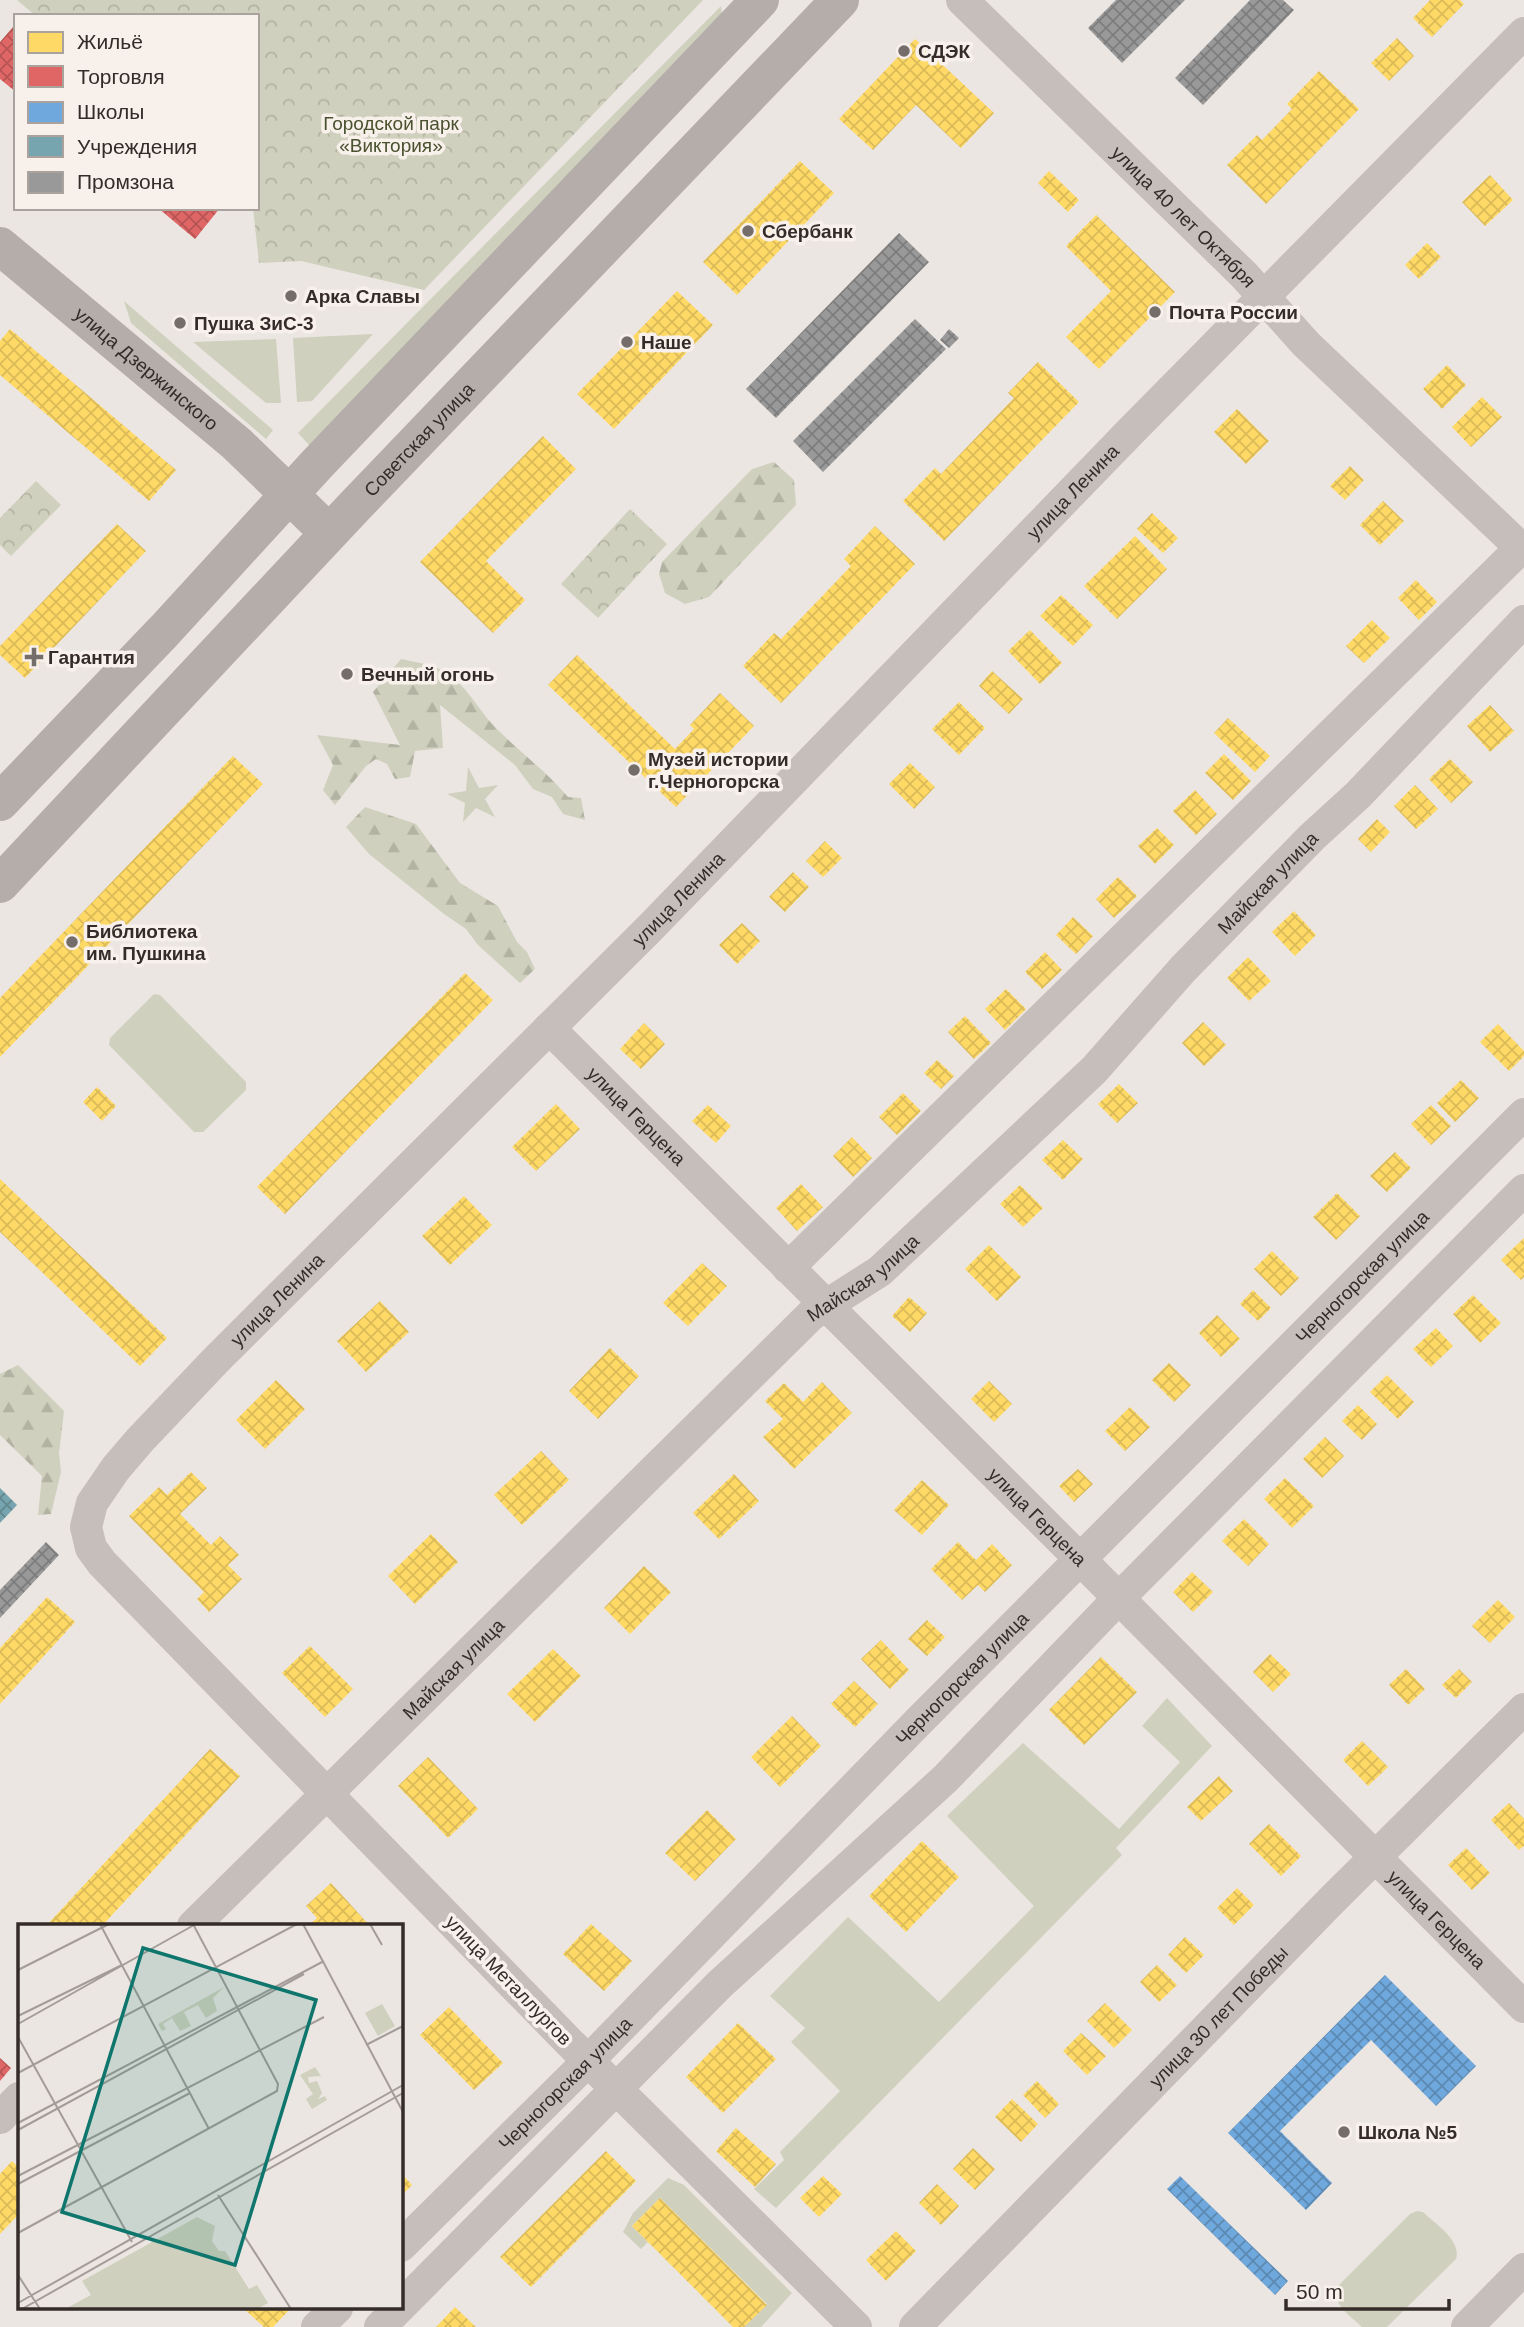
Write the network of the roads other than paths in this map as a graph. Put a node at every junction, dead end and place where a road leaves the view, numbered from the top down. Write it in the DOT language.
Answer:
graph roads {
  1 [pos="760,0"];
  2 [pos="840,0"];
  3 [pos="962,0"];
  4 [pos="1524,33"];
  5 [pos="0,246"];
  6 [pos="1264,296"];
  7 [pos="290,494"];
  8 [pos="330,533"];
  9 [pos="1523,548"];
  10 [pos="1524,621"];
  11 [pos="0,802"];
  12 [pos="0,884"];
  13 [pos="549,1028"];
  14 [pos="1524,1114"];
  15 [pos="1524,1190"];
  16 [pos="788,1268"];
  17 [pos="825,1304"];
  18 [pos="1081,1560"];
  19 [pos="1118,1599"];
  20 [pos="1524,1710"];
  21 [pos="320,1786"];
  22 [pos="1375,1858"];
  23 [pos="195,1924"];
  24 [pos="1524,2007"];
  25 [pos="588,2061"];
  26 [pos="616,2089"];
  27 [pos="18,2099"];
  28 [pos="0,2118"];
  29 [pos="402,2245"];
  30 [pos="1524,2269"];
  31 [pos="402,2305"];
  32 [pos="335,2310"];
  33 [pos="397,2310"];
  34 [pos="317,2327"];
  35 [pos="380,2327"];
  36 [pos="856,2327"];
  37 [pos="915,2327"];
  38 [pos="1467,2327"];
  1 -- 7 [label="main road"];
  2 -- 8 [label="main road, Советская улица"];
  3 -- 6 [label="street, улица 40 лет Октября"];
  4 -- 6 [label="street, улица Ленина"];
  5 -- 7 [label="main road, улица Дзержинского"];
  6 -- 9 [label="street, улица 40 лет Октября"];
  6 -- 13 [label="street, улица Ленина"];
  7 -- 8 [label="main road, улица Дзержинского"];
  7 -- 11 [label="main road"];
  8 -- 12 [label="main road, Советская улица"];
  9 -- 16 [label="street"];
  10 -- 17 [label="street, Майская улица"];
  13 -- 16 [label="street, улица Герцена"];
  13 -- 21 [label="street, улица Ленина"];
  14 -- 18 [label="street, Черногорская улица"];
  15 -- 19 [label="street"];
  16 -- 17 [label="street, улица Герцена"];
  17 -- 18 [label="street, улица Герцена"];
  17 -- 21 [label="street, Майская улица"];
  18 -- 19 [label="street, улица Герцена"];
  18 -- 25 [label="street, Черногорская улица"];
  19 -- 22 [label="street, улица Герцена"];
  19 -- 26 [label="street"];
  20 -- 22 [label="street, улица 30 лет Победы"];
  21 -- 23 [label="street, Майская улица"];
  21 -- 25 [label="street, улица Металлургов"];
  22 -- 24 [label="street, улица Герцена"];
  22 -- 37 [label="street, улица 30 лет Победы"];
  25 -- 26 [label="street, улица Металлургов"];
  25 -- 29 [label="street, Черногорская улица"];
  26 -- 31 [label="street"];
  26 -- 36 [label="street, улица Металлургов"];
  27 -- 28 [label="street"];
  30 -- 38 [label="street"];
  32 -- 34 [label="street"];
  33 -- 35 [label="street"];
}
